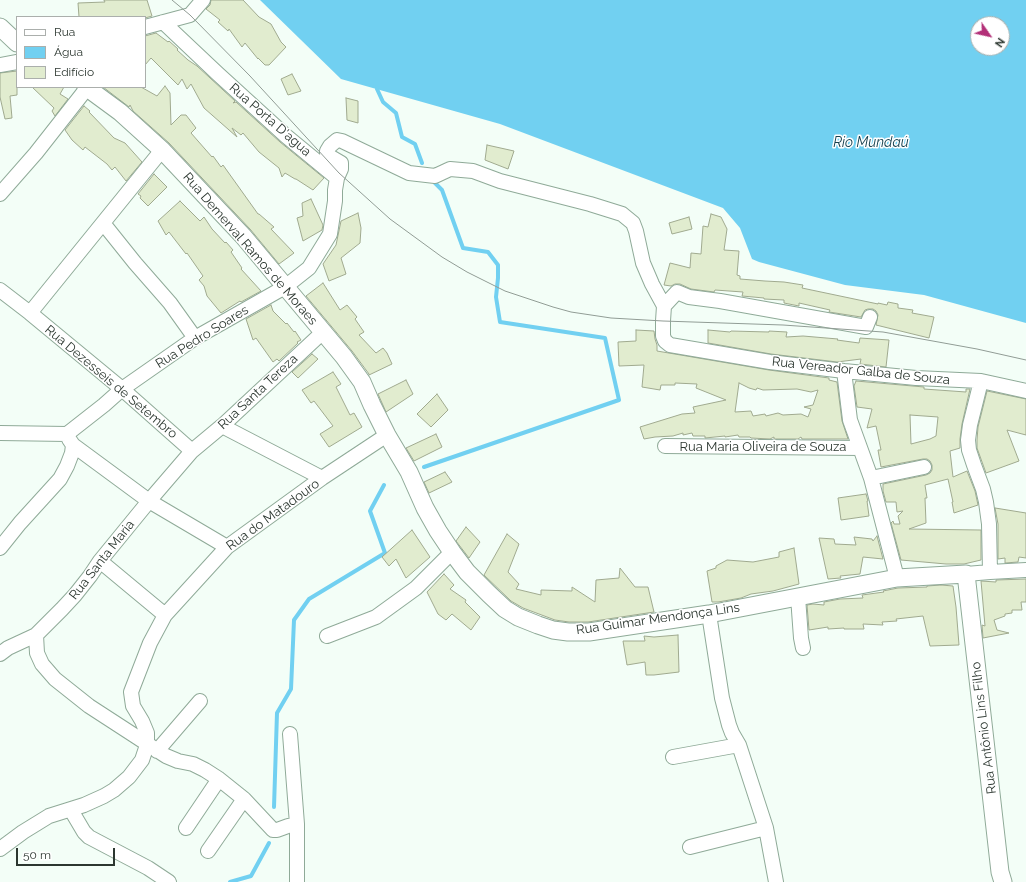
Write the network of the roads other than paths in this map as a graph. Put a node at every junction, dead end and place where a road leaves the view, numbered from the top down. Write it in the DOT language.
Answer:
graph roads {
  1 [pos="203,0"];
  2 [pos="163,22"];
  3 [pos="146,27"];
  4 [pos="0,28"];
  5 [pos="16,42"];
  6 [pos="16,62"];
  7 [pos="0,65"];
  8 [pos="86,88"];
  9 [pos="162,150"];
  10 [pos="337,178"];
  11 [pos="0,194"];
  12 [pos="103,223"];
  13 [pos="284,287"];
  14 [pos="0,290"];
  15 [pos="664,306"];
  16 [pos="30,313"];
  17 [pos="870,317"];
  18 [pos="323,332"];
  19 [pos="195,338"];
  20 [pos="844,371"];
  21 [pos="982,381"];
  22 [pos="122,389"];
  23 [pos="1026,391"];
  24 [pos="222,426"];
  25 [pos="0,433"];
  26 [pos="387,435"];
  27 [pos="70,440"];
  28 [pos="665,446"];
  29 [pos="860,448"];
  30 [pos="192,451"];
  31 [pos="924,467"];
  32 [pos="322,478"];
  33 [pos="871,478"];
  34 [pos="149,501"];
  35 [pos="227,547"];
  36 [pos="0,548"];
  37 [pos="452,552"];
  38 [pos="100,561"];
  39 [pos="1026,570"];
  40 [pos="990,572"];
  41 [pos="966,574"];
  42 [pos="897,578"];
  43 [pos="798,597"];
  44 [pos="709,614"];
  45 [pos="165,615"];
  46 [pos="36,635"];
  47 [pos="328,636"];
  48 [pos="803,648"];
  49 [pos="0,654"];
  50 [pos="200,701"];
  51 [pos="290,734"];
  52 [pos="739,745"];
  53 [pos="152,748"];
  54 [pos="673,757"];
  55 [pos="219,779"];
  56 [pos="244,799"];
  57 [pos="71,810"];
  58 [pos="298,824"];
  59 [pos="186,828"];
  60 [pos="766,828"];
  61 [pos="690,847"];
  62 [pos="0,849"];
  63 [pos="208,851"];
  64 [pos="169,882"];
  65 [pos="297,882"];
  66 [pos="776,882"];
  67 [pos="1003,882"];
  1 -- 2 [label="street"];
  2 -- 3 [label="street"];
  2 -- 10 [label="street, Rua Porta D'agua"];
  4 -- 5 [label="street"];
  6 -- 7 [label="street"];
  8 -- 9 [label="street, Rua Demerval Ramos de Moraes"];
  8 -- 11 [label="street"];
  9 -- 12 [label="street"];
  9 -- 13 [label="street, Rua Demerval Ramos de Moraes"];
  10 -- 13 [label="street, Rua Pedro Soares"];
  10 -- 15 [label="street"];
  12 -- 16 [label="street"];
  12 -- 19 [label="street"];
  13 -- 18 [label="street, Rua Demerval Ramos de Moraes"];
  13 -- 19 [label="street, Rua Pedro Soares"];
  14 -- 16 [label="street, Rua Dezesseis de Setembro"];
  15 -- 17 [label="street"];
  15 -- 20 [label="street, Rua Vereador Galba de Souza"];
  16 -- 22 [label="street, Rua Dezesseis de Setembro"];
  18 -- 24 [label="street, Rua Santa Tereza"];
  18 -- 26 [label="street, Rua Demerval Ramos de Moraes"];
  19 -- 22 [label="street, Rua Pedro Soares"];
  20 -- 21 [label="street, Rua Vereador Galba de Souza"];
  20 -- 29 [label="street"];
  21 -- 23 [label="street, Rua Vereador Galba de Souza"];
  21 -- 40 [label="street"];
  22 -- 27 [label="street, Rua Pedro Soares"];
  22 -- 30 [label="street, Rua Dezesseis de Setembro"];
  24 -- 30 [label="street, Rua Santa Tereza"];
  24 -- 32 [label="street"];
  25 -- 27 [label="street"];
  26 -- 32 [label="street, Rua do Matadouro"];
  26 -- 37 [label="street, Rua Guimar Mendonça Lins"];
  27 -- 34 [label="street"];
  27 -- 36 [label="street"];
  28 -- 29 [label="street, Rua Maria Oliveira de Souza"];
  29 -- 33 [label="street"];
  30 -- 34 [label="street, Rua Santa Maria"];
  31 -- 33 [label="street"];
  32 -- 35 [label="street, Rua do Matadouro"];
  33 -- 42 [label="street"];
  34 -- 35 [label="street"];
  34 -- 38 [label="street, Rua Santa Maria"];
  35 -- 45 [label="street, Rua do Matadouro"];
  37 -- 44 [label="street, Rua Guimar Mendonça Lins"];
  37 -- 47 [label="street"];
  38 -- 45 [label="street"];
  38 -- 46 [label="street, Rua Santa Maria"];
  39 -- 40 [label="street, Rua Guimar Mendonça Lins"];
  40 -- 41 [label="street, Rua Guimar Mendonça Lins"];
  41 -- 42 [label="street, Rua Guimar Mendonça Lins"];
  41 -- 67 [label="street, Rua Antônio Lins Filho"];
  42 -- 43 [label="street, Rua Guimar Mendonça Lins"];
  43 -- 44 [label="street, Rua Guimar Mendonça Lins"];
  43 -- 48 [label="street"];
  44 -- 52 [label="street"];
  45 -- 53 [label="street, Rua do Matadouro"];
  46 -- 49 [label="street, Rua Santa Maria"];
  46 -- 53 [label="street"];
  50 -- 53 [label="street"];
  51 -- 58 [label="street"];
  52 -- 54 [label="street"];
  52 -- 60 [label="street"];
  53 -- 55 [label="street"];
  53 -- 57 [label="street"];
  55 -- 56 [label="street"];
  55 -- 59 [label="street"];
  56 -- 58 [label="street"];
  56 -- 63 [label="street"];
  57 -- 62 [label="street"];
  57 -- 64 [label="street"];
  58 -- 65 [label="street"];
  60 -- 61 [label="street"];
  60 -- 66 [label="street"];
}
